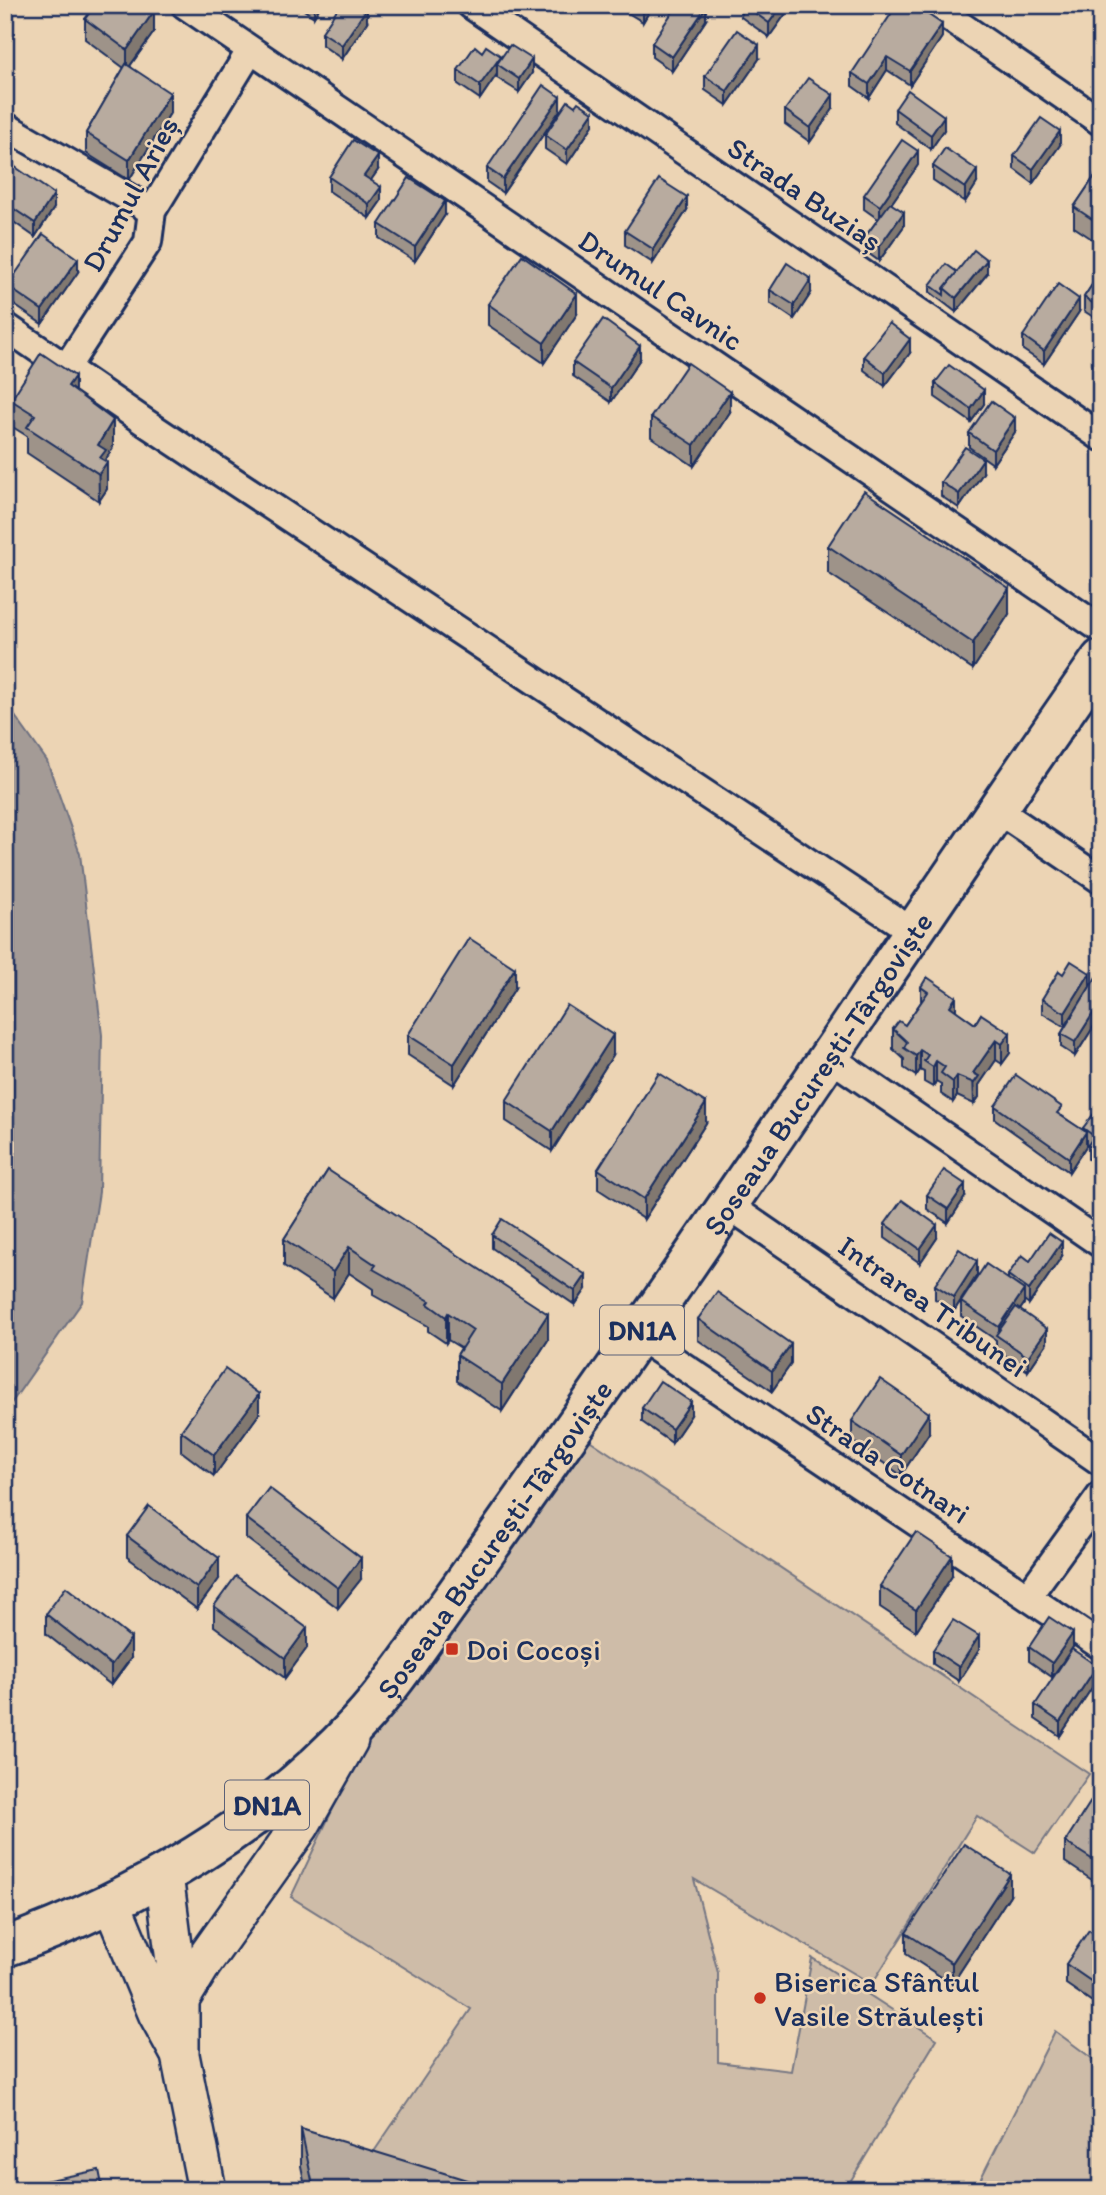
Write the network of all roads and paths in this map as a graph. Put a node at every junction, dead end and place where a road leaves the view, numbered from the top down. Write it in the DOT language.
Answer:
graph roads {
  1 [pos="186,5"];
  2 [pos="471,5"];
  3 [pos="931,5"];
  4 [pos="250,51"];
  5 [pos="1101,122"];
  6 [pos="5,126"];
  7 [pos="152,211"];
  8 [pos="5,326"];
  9 [pos="66,368"];
  10 [pos="1101,437"];
  11 [pos="1101,629"];
  12 [pos="1101,659"];
  13 [pos="996,809"];
  14 [pos="1101,880"];
  15 [pos="912,931"];
  16 [pos="828,1056"];
  17 [pos="728,1205"];
  18 [pos="1101,1244"];
  19 [pos="638,1336"];
  20 [pos="1101,1462"];
  21 [pos="1101,1495"];
  22 [pos="1028,1596"];
  23 [pos="1101,1646"];
  24 [pos="360,1721"];
  25 [pos="163,1875"];
  26 [pos="111,1902"];
  27 [pos="5,1947"];
  28 [pos="180,2000"];
  29 [pos="180,2055"];
  30 [pos="207,2190"];
  1 -- 4 [label="street, Drumul Cavnic"];
  2 -- 10 [label="street, Strada Buziaș"];
  3 -- 5 [label="street"];
  4 -- 7 [label="street, Drumul Arieș"];
  4 -- 11 [label="street, Drumul Cavnic"];
  6 -- 7 [label="street"];
  7 -- 9 [label="street, Drumul Arieș"];
  8 -- 9 [label="street"];
  9 -- 15 [label="street"];
  12 -- 13 [label="main road, Șoseaua București-Târgoviște / DN1A"];
  13 -- 14 [label="street"];
  13 -- 15 [label="main road, Șoseaua București-Târgoviște / DN1A"];
  15 -- 16 [label="main road, Șoseaua București-Târgoviște / DN1A"];
  16 -- 17 [label="main road, Șoseaua București-Târgoviște / DN1A"];
  16 -- 18 [label="street"];
  17 -- 19 [label="main road, Șoseaua București-Târgoviște / DN1A"];
  17 -- 20 [label="street, Intrarea Tribunei"];
  19 -- 22 [label="street, Strada Cotnari"];
  19 -- 24 [label="main road, Șoseaua București-Târgoviște / DN1A"];
  21 -- 22 [label="street"];
  22 -- 23 [label="street, Strada Cotnari"];
  24 -- 25 [label="main road, Șoseaua București-Târgoviște / DN1A"];
  24 -- 28 [label="main road"];
  25 -- 26 [label="main road, Șoseaua București-Târgoviște / DN1A"];
  25 -- 28 [label="main road"];
  26 -- 27 [label="main road, Șoseaua București-Târgoviște / DN1A"];
  26 -- 29 [label="main road"];
  28 -- 29 [label="main road"];
  29 -- 30 [label="main road"];
}
